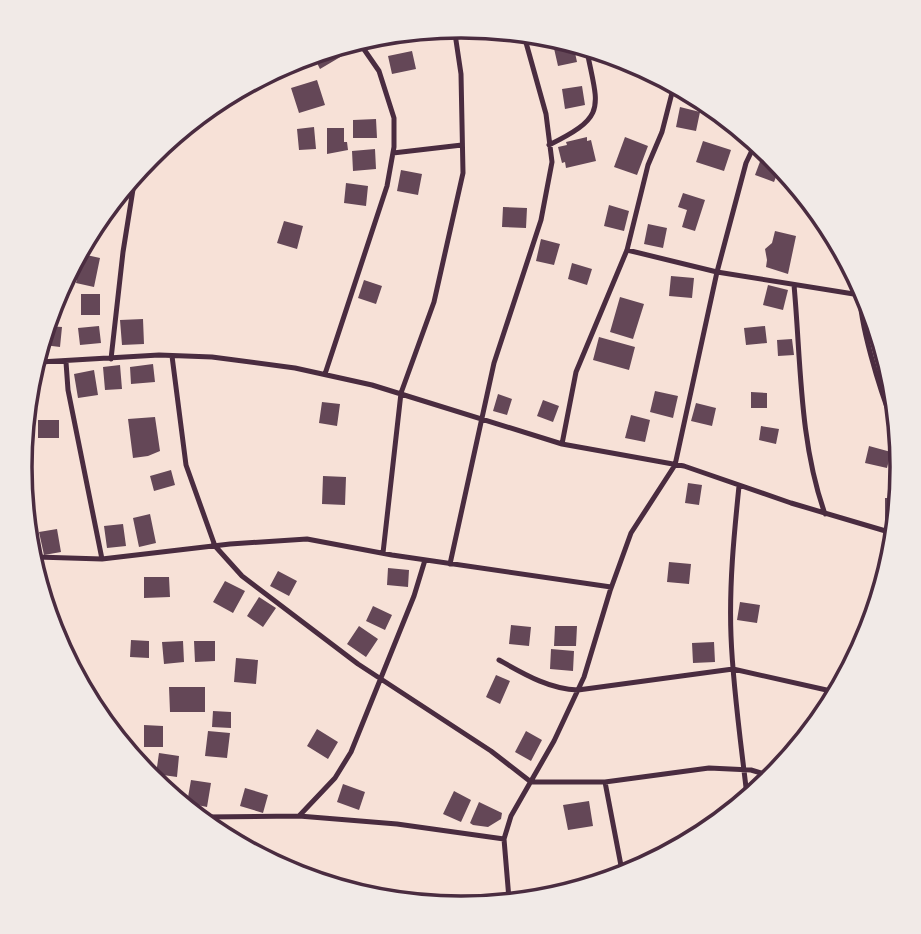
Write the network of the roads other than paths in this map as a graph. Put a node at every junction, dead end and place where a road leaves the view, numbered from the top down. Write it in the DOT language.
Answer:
graph roads {
  1 [pos="456,38"];
  2 [pos="527,44"];
  3 [pos="364,49"];
  4 [pos="588,58"];
  5 [pos="672,93"];
  6 [pos="462,145"];
  7 [pos="550,145"];
  8 [pos="751,152"];
  9 [pos="393,153"];
  10 [pos="133,190"];
  11 [pos="627,250"];
  12 [pos="718,272"];
  13 [pos="794,285"];
  14 [pos="853,294"];
  15 [pos="172,356"];
  16 [pos="111,359"];
  17 [pos="45,362"];
  18 [pos="66,362"];
  19 [pos="325,374"];
  20 [pos="401,393"];
  21 [pos="482,418"];
  22 [pos="562,444"];
  23 [pos="675,465"];
  24 [pos="739,485"];
  25 [pos="825,513"];
  26 [pos="885,531"];
  27 [pos="215,546"];
  28 [pos="383,553"];
  29 [pos="41,557"];
  30 [pos="102,559"];
  31 [pos="425,560"];
  32 [pos="450,564"];
  33 [pos="611,587"];
  34 [pos="499,660"];
  35 [pos="733,669"];
  36 [pos="382,680"];
  37 [pos="578,690"];
  38 [pos="827,690"];
  39 [pos="744,770"];
  40 [pos="760,774"];
  41 [pos="531,782"];
  42 [pos="605,782"];
  43 [pos="746,787"];
  44 [pos="299,816"];
  45 [pos="212,817"];
  46 [pos="504,839"];
  47 [pos="621,865"];
  48 [pos="508,893"];
  1 -- 6 [label="street"];
  2 -- 7 [label="street"];
  3 -- 9 [label="street"];
  4 -- 7 [label="street"];
  5 -- 11 [label="street"];
  6 -- 9 [label="street"];
  6 -- 20 [label="street"];
  7 -- 21 [label="street"];
  8 -- 12 [label="street"];
  9 -- 19 [label="street"];
  10 -- 16 [label="street"];
  11 -- 12 [label="street"];
  11 -- 22 [label="street"];
  12 -- 13 [label="street"];
  12 -- 23 [label="street"];
  13 -- 14 [label="street"];
  13 -- 25 [label="street"];
  15 -- 16 [label="street"];
  15 -- 19 [label="street"];
  15 -- 27 [label="street"];
  16 -- 18 [label="street"];
  17 -- 18 [label="street"];
  18 -- 30 [label="street"];
  19 -- 20 [label="street"];
  20 -- 21 [label="street"];
  20 -- 28 [label="street"];
  21 -- 22 [label="street"];
  21 -- 32 [label="street"];
  22 -- 23 [label="street"];
  23 -- 24 [label="street"];
  23 -- 33 [label="street"];
  24 -- 25 [label="street"];
  24 -- 35 [label="street"];
  25 -- 26 [label="street"];
  27 -- 28 [label="street"];
  27 -- 30 [label="street"];
  27 -- 36 [label="street"];
  28 -- 31 [label="street"];
  29 -- 30 [label="street"];
  31 -- 32 [label="street"];
  31 -- 36 [label="street"];
  32 -- 33 [label="street"];
  33 -- 37 [label="street"];
  34 -- 37 [label="street"];
  35 -- 37 [label="street"];
  35 -- 38 [label="street"];
  35 -- 39 [label="street"];
  36 -- 41 [label="street"];
  36 -- 44 [label="street"];
  37 -- 41 [label="street"];
  39 -- 40 [label="street"];
  39 -- 42 [label="street"];
  39 -- 43 [label="street"];
  41 -- 42 [label="street"];
  41 -- 46 [label="street"];
  42 -- 47 [label="street"];
  44 -- 45 [label="street"];
  44 -- 46 [label="street"];
  46 -- 48 [label="street"];
}
